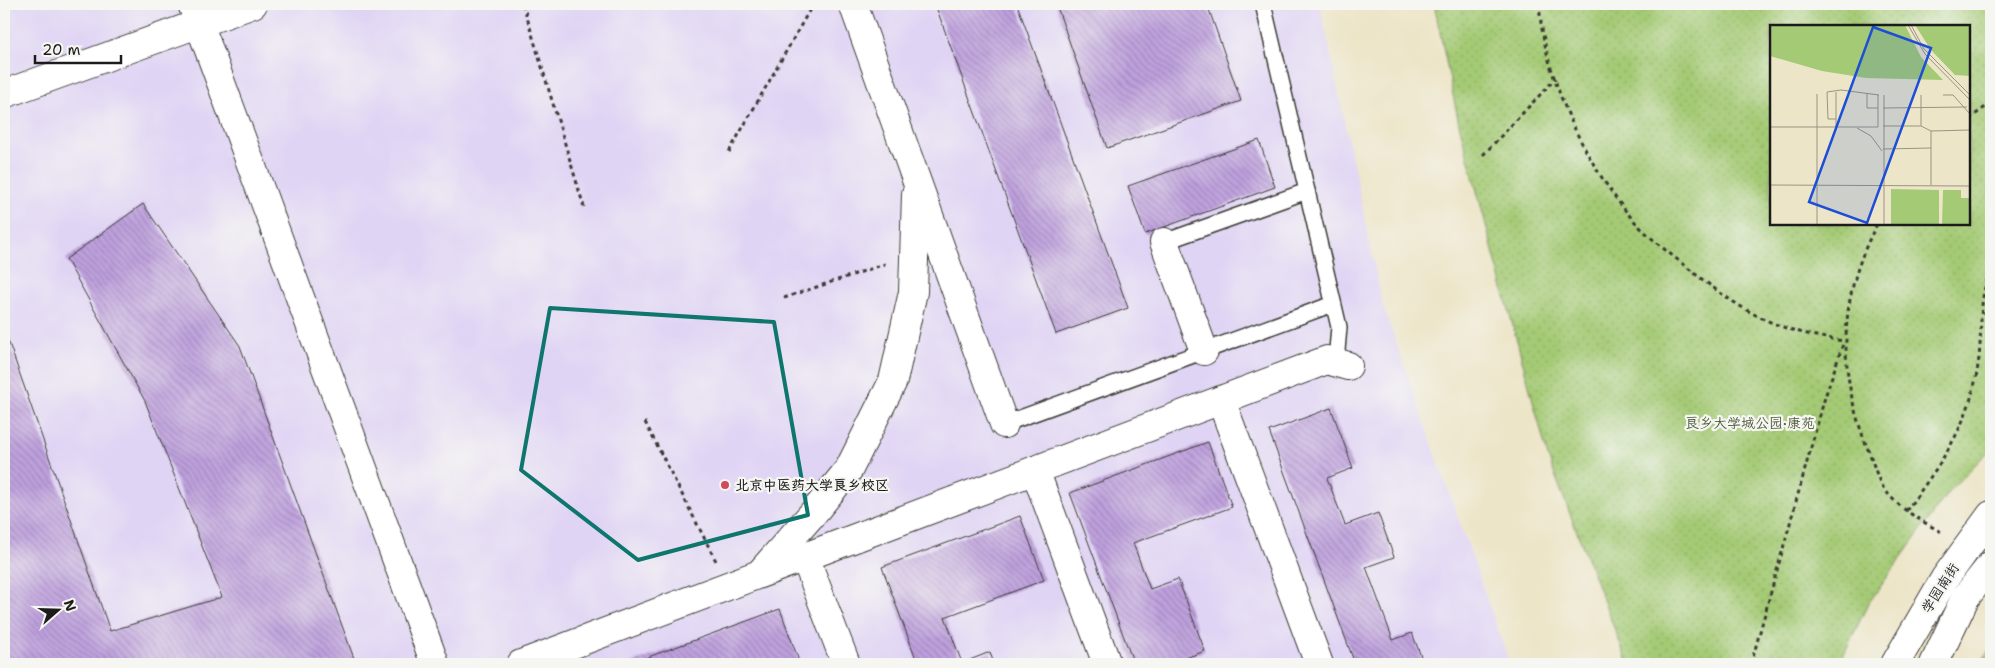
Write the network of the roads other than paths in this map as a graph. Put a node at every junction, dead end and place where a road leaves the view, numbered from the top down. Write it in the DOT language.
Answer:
graph roads {
  1 [pos="192,4"];
  2 [pos="253,4"];
  3 [pos="853,4"];
  4 [pos="1264,4"];
  5 [pos="4,94"];
  6 [pos="916,179"];
  7 [pos="1307,191"];
  8 [pos="1164,242"];
  9 [pos="1333,304"];
  10 [pos="1204,351"];
  11 [pos="1342,364"];
  12 [pos="1221,400"];
  13 [pos="1004,424"];
  14 [pos="1035,470"];
  15 [pos="1991,515"];
  16 [pos="805,557"];
  17 [pos="1991,565"];
  18 [pos="760,574"];
  19 [pos="435,664"];
  20 [pos="521,664"];
  21 [pos="846,664"];
  22 [pos="1107,664"];
  23 [pos="1319,664"];
  24 [pos="1895,664"];
  25 [pos="1934,664"];
  1 -- 19 [label="street"];
  2 -- 5 [label="street"];
  3 -- 6 [label="street"];
  4 -- 7 [label="lane"];
  6 -- 13 [label="street"];
  6 -- 18 [label="street"];
  7 -- 8 [label="lane"];
  7 -- 9 [label="lane"];
  8 -- 10 [label="street"];
  9 -- 10 [label="lane"];
  9 -- 11 [label="lane"];
  10 -- 13 [label="lane"];
  11 -- 12 [label="street"];
  12 -- 14 [label="street"];
  12 -- 23 [label="street"];
  14 -- 16 [label="street"];
  14 -- 22 [label="street"];
  15 -- 24 [label="street, 学园南街"];
  16 -- 18 [label="street"];
  16 -- 21 [label="street"];
  17 -- 25 [label="street, 学园南街"];
  18 -- 20 [label="street"];
}
